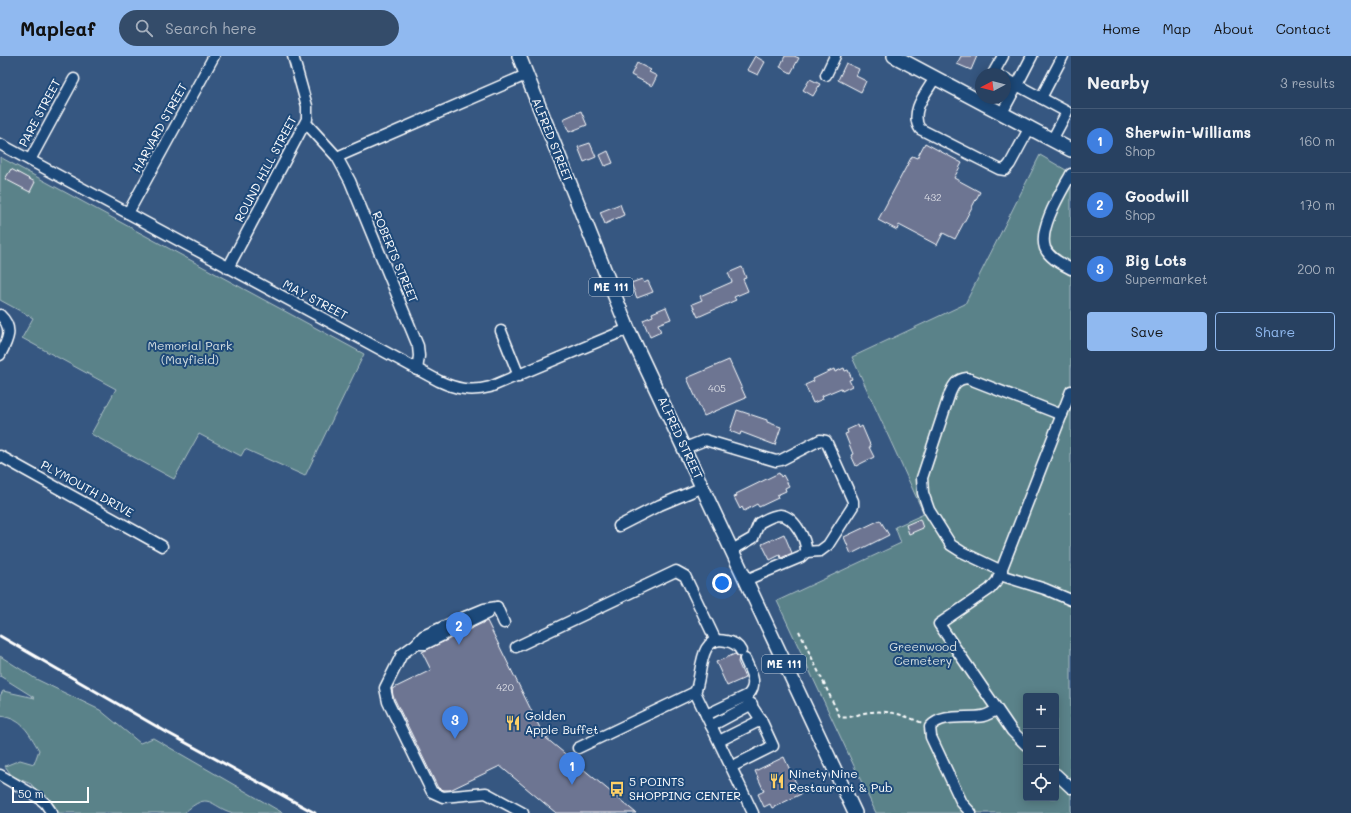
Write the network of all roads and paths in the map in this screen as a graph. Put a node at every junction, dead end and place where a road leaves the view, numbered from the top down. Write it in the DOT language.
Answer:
graph roads {
  1 [pos="214,56"];
  2 [pos="293,56"];
  3 [pos="519,56"];
  4 [pos="836,56"];
  5 [pos="894,56"];
  6 [pos="1003,56"];
  7 [pos="1032,56"];
  8 [pos="1063,56"];
  9 [pos="996,68"];
  10 [pos="526,75"];
  11 [pos="826,75"];
  12 [pos="935,78"];
  13 [pos="74,79"];
  14 [pos="1011,82"];
  15 [pos="1017,85"];
  16 [pos="1041,98"];
  17 [pos="1070,110"];
  18 [pos="1002,113"];
  19 [pos="306,123"];
  20 [pos="1030,127"];
  21 [pos="1052,140"];
  22 [pos="0,144"];
  23 [pos="1071,150"];
  24 [pos="337,157"];
  25 [pos="30,160"];
  26 [pos="1071,174"];
  27 [pos="128,213"];
  28 [pos="228,268"];
  29 [pos="1071,269"];
  30 [pos="0,315"];
  31 [pos="628,329"];
  32 [pos="501,331"];
  33 [pos="0,355"];
  34 [pos="417,370"];
  35 [pos="519,376"];
  36 [pos="1071,391"];
  37 [pos="1062,415"];
  38 [pos="685,448"];
  39 [pos="0,456"];
  40 [pos="703,487"];
  41 [pos="618,526"];
  42 [pos="162,546"];
  43 [pos="732,550"];
  44 [pos="806,552"];
  45 [pos="1001,573"];
  46 [pos="746,580"];
  47 [pos="1071,600"];
  48 [pos="504,623"];
  49 [pos="799,631"];
  50 [pos="716,642"];
  51 [pos="516,647"];
  52 [pos="695,692"];
  53 [pos="748,698"];
  54 [pos="997,710"];
  55 [pos="706,715"];
  56 [pos="761,720"];
  57 [pos="711,726"];
  58 [pos="930,727"];
  59 [pos="719,741"];
  60 [pos="1023,742"];
  61 [pos="578,748"];
  62 [pos="731,767"];
  63 [pos="0,775"];
  64 [pos="1059,777"];
  65 [pos="1071,788"];
  66 [pos="52,813"];
  67 [pos="523,813"];
  68 [pos="753,813"];
  69 [pos="855,813"];
  70 [pos="971,813"];
  1 -- 27 [label="street, HARVARD STREET"];
  2 -- 19 [label="street, ROUND HILL STREET"];
  3 -- 10 [label="main road, ALFRED STREET / ME 111"];
  4 -- 11 [label="street"];
  5 -- 12 [label="main road"];
  6 -- 9 [label="street"];
  7 -- 15 [label="street"];
  8 -- 16 [label="street"];
  10 -- 24 [label="street"];
  10 -- 31 [label="main road, ALFRED STREET / ME 111"];
  12 -- 18 [label="main road"];
  12 -- 20 [label="street"];
  13 -- 25 [label="street, PARE STREET"];
  14 -- 15 [label="street"];
  15 -- 16 [label="street"];
  15 -- 18 [label="street"];
  16 -- 17 [label="street"];
  17 -- 21 [label="street"];
  18 -- 20 [label="main road"];
  19 -- 24 [label="street, ROBERTS STREET"];
  19 -- 28 [label="street, ROUND HILL STREET"];
  20 -- 21 [label="main road"];
  21 -- 23 [label="main road"];
  22 -- 25 [label="street, MAY STREET"];
  24 -- 34 [label="street, ROBERTS STREET"];
  25 -- 27 [label="street, MAY STREET"];
  26 -- 29 [label="street"];
  27 -- 28 [label="street, MAY STREET"];
  28 -- 34 [label="street, MAY STREET"];
  30 -- 33 [label="street"];
  31 -- 35 [label="street, MAY STREET"];
  31 -- 38 [label="main road, ALFRED STREET / ME 111"];
  32 -- 35 [label="street"];
  34 -- 35 [label="street, MAY STREET"];
  36 -- 37 [label="street"];
  37 -- 45 [label="street"];
  37 -- 45 [label="street"];
  38 -- 40 [label="main road, ALFRED STREET / ME 111"];
  38 -- 44 [label="street"];
  39 -- 42 [label="street, PLYMOUTH DRIVE"];
  40 -- 41 [label="street"];
  40 -- 43 [label="main road, ALFRED STREET / ME 111"];
  43 -- 44 [label="street"];
  43 -- 46 [label="main road, ALFRED STREET / ME 111"];
  44 -- 46 [label="street"];
  45 -- 47 [label="street"];
  45 -- 54 [label="street"];
  46 -- 69 [label="main road, ALFRED STREET / ME 111"];
  48 -- 67 [label="street"];
  49 -- 58 [label="path"];
  50 -- 51 [label="street"];
  50 -- 52 [label="street"];
  50 -- 53 [label="street"];
  52 -- 55 [label="street"];
  52 -- 61 [label="street"];
  53 -- 55 [label="street"];
  53 -- 56 [label="street"];
  53 -- 57 [label="street"];
  54 -- 58 [label="street"];
  54 -- 60 [label="street"];
  55 -- 57 [label="street"];
  56 -- 59 [label="street"];
  56 -- 62 [label="street"];
  57 -- 59 [label="street"];
  58 -- 70 [label="street"];
  59 -- 62 [label="street"];
  62 -- 68 [label="street"];
  63 -- 66 [label="street"];
  64 -- 65 [label="street"];
}
